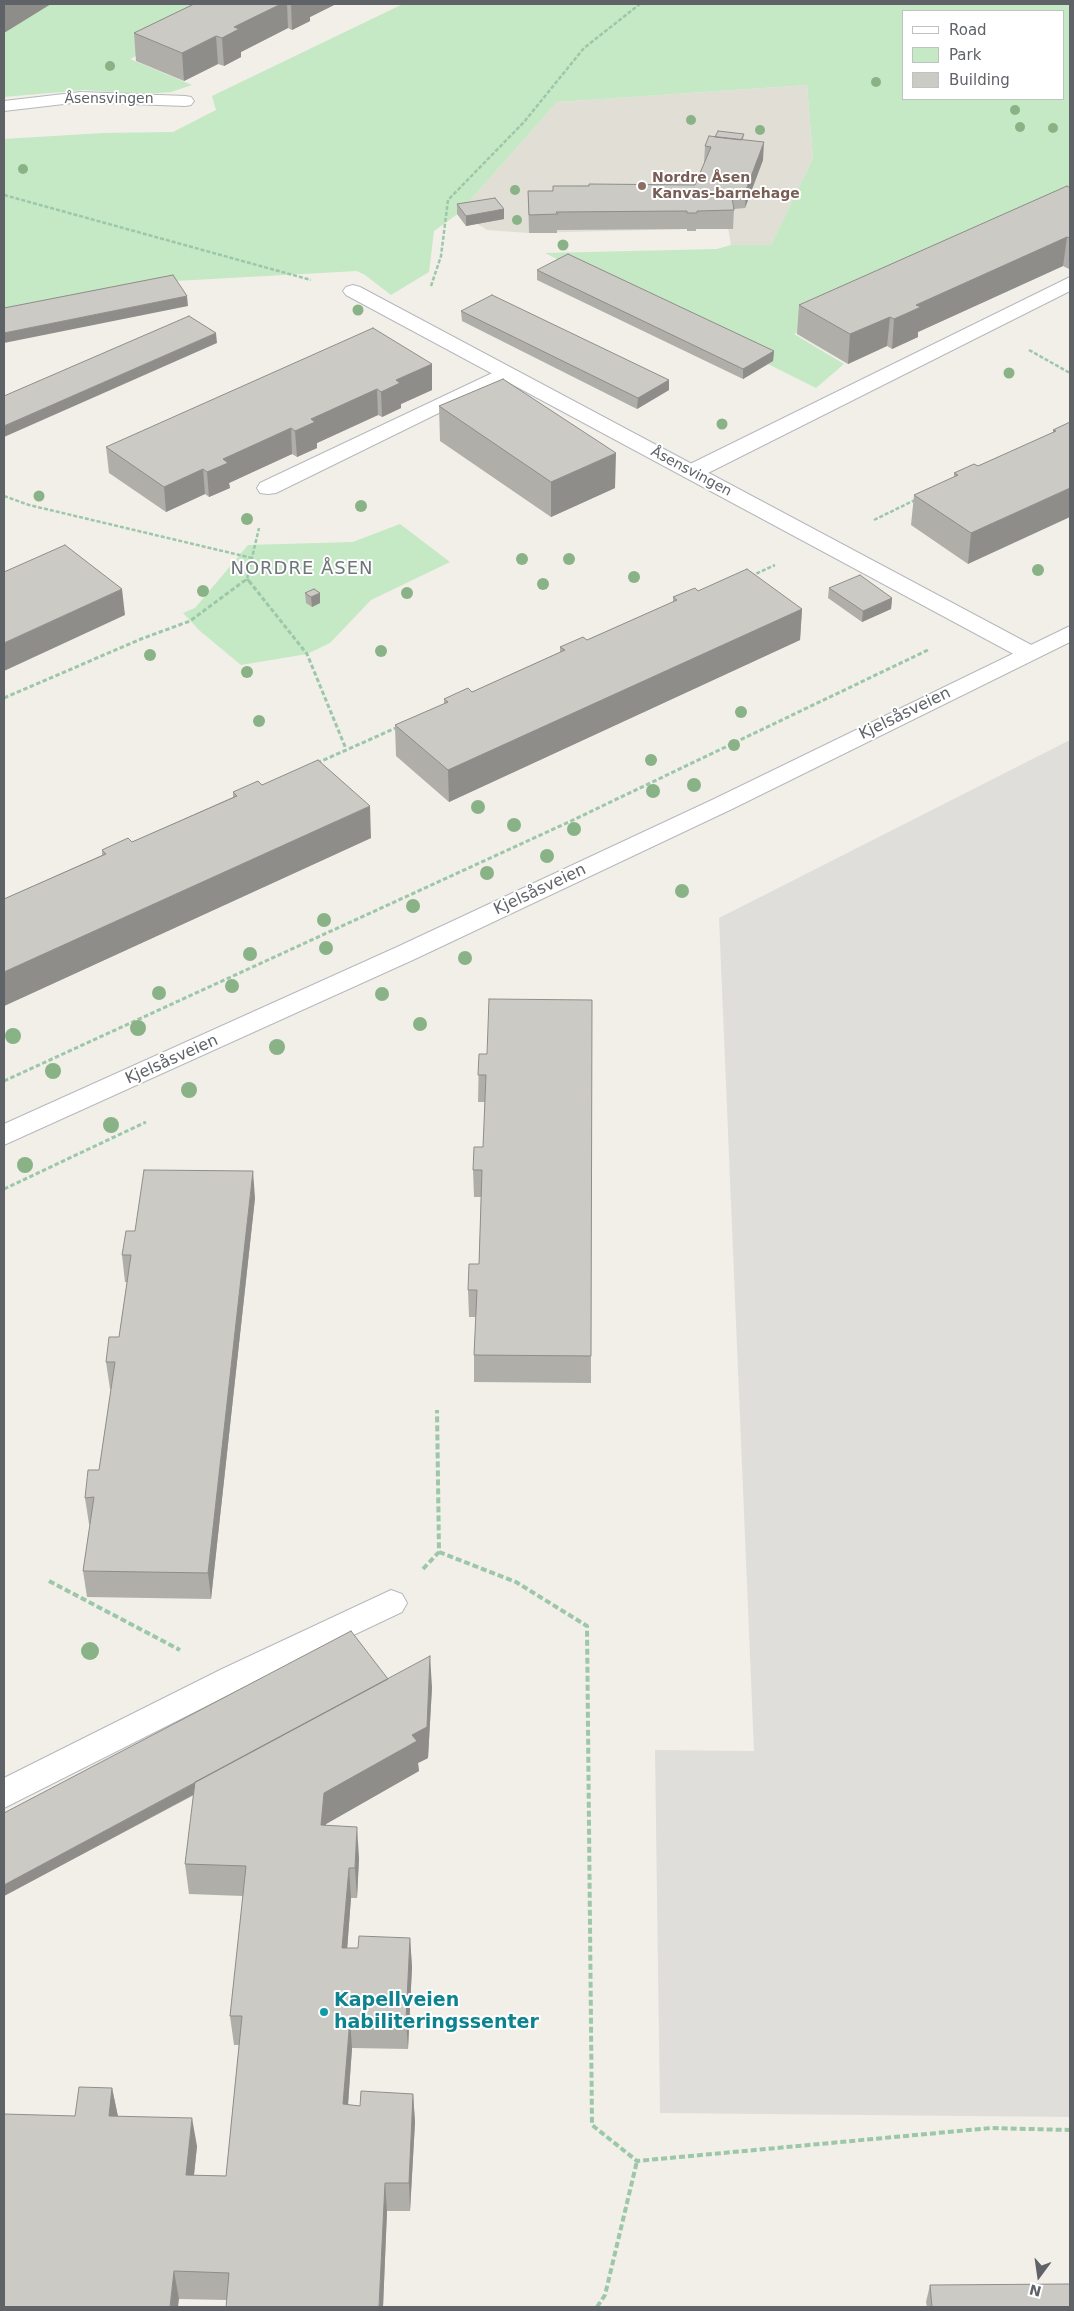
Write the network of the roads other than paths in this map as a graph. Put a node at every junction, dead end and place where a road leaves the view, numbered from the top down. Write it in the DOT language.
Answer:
graph roads {
  1 [pos="186,100"];
  2 [pos="4,106"];
  3 [pos="1070,283"];
  4 [pos="353,292"];
  5 [pos="505,373"];
  6 [pos="692,472"];
  7 [pos="268,488"];
  8 [pos="1070,633"];
  9 [pos="1029,653"];
  10 [pos="4,1135"];
  11 [pos="391,1604"];
  12 [pos="4,1794"];
  1 -- 2 [label="street, Åsensvingen"];
  3 -- 6 [label="street"];
  4 -- 5 [label="street, Åsensvingen"];
  5 -- 6 [label="street, Åsensvingen"];
  5 -- 7 [label="street"];
  6 -- 9 [label="street, Åsensvingen"];
  8 -- 9 [label="street, Kjelsåsveien"];
  9 -- 10 [label="street, Kjelsåsveien"];
  11 -- 12 [label="street"];
}
